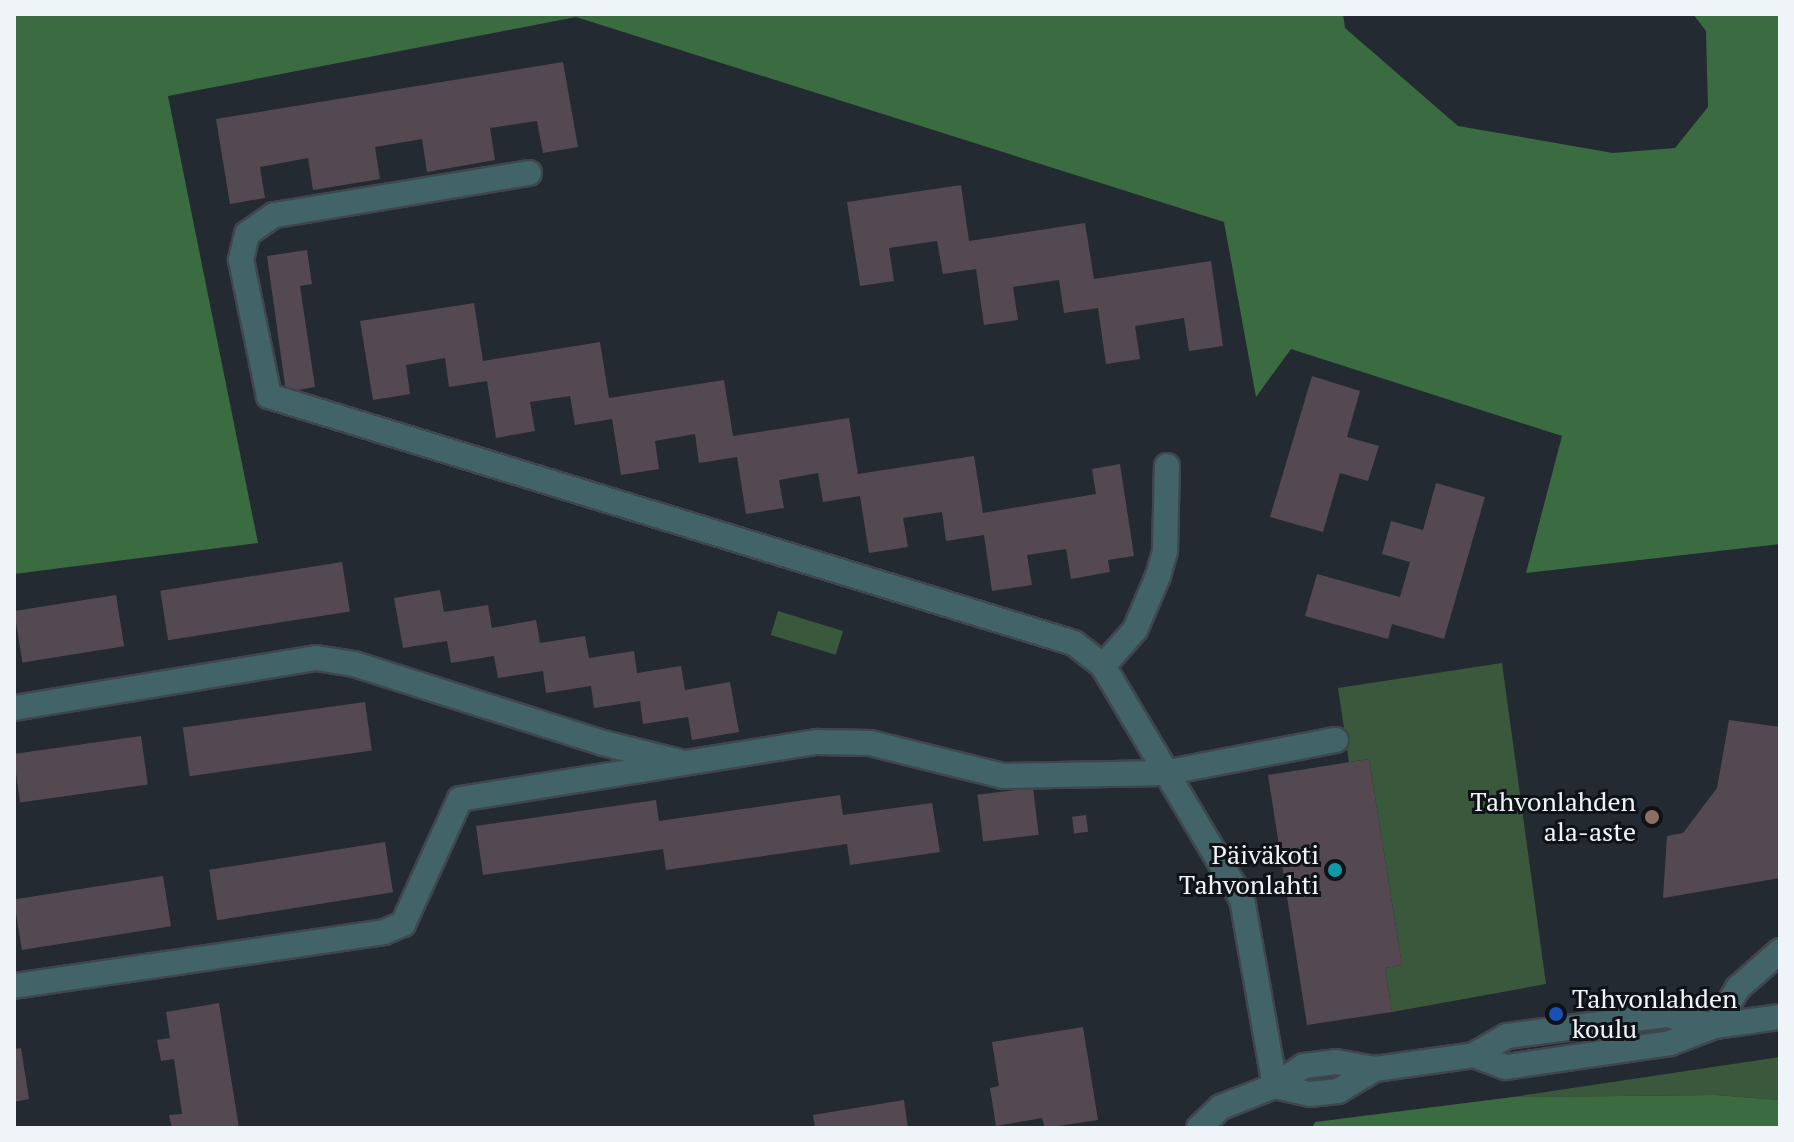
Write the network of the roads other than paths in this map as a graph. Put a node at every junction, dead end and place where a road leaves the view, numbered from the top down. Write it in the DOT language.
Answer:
graph roads {
  1 [pos="529,173"];
  2 [pos="1167,466"];
  3 [pos="1103,666"];
  4 [pos="14,708"];
  5 [pos="1336,740"];
  6 [pos="682,763"];
  7 [pos="1164,773"];
  8 [pos="1780,951"];
  9 [pos="14,986"];
  10 [pos="1780,1017"];
  11 [pos="1715,1026"];
  12 [pos="1275,1086"];
  13 [pos="1199,1128"];
  1 -- 3 [label="street"];
  2 -- 3 [label="street"];
  3 -- 7 [label="street"];
  4 -- 6 [label="street"];
  5 -- 7 [label="street"];
  6 -- 7 [label="street"];
  6 -- 9 [label="street"];
  7 -- 12 [label="street"];
  8 -- 11 [label="street"];
  10 -- 11 [label="street"];
  11 -- 12 [label="street"];
  12 -- 13 [label="street"];
}
